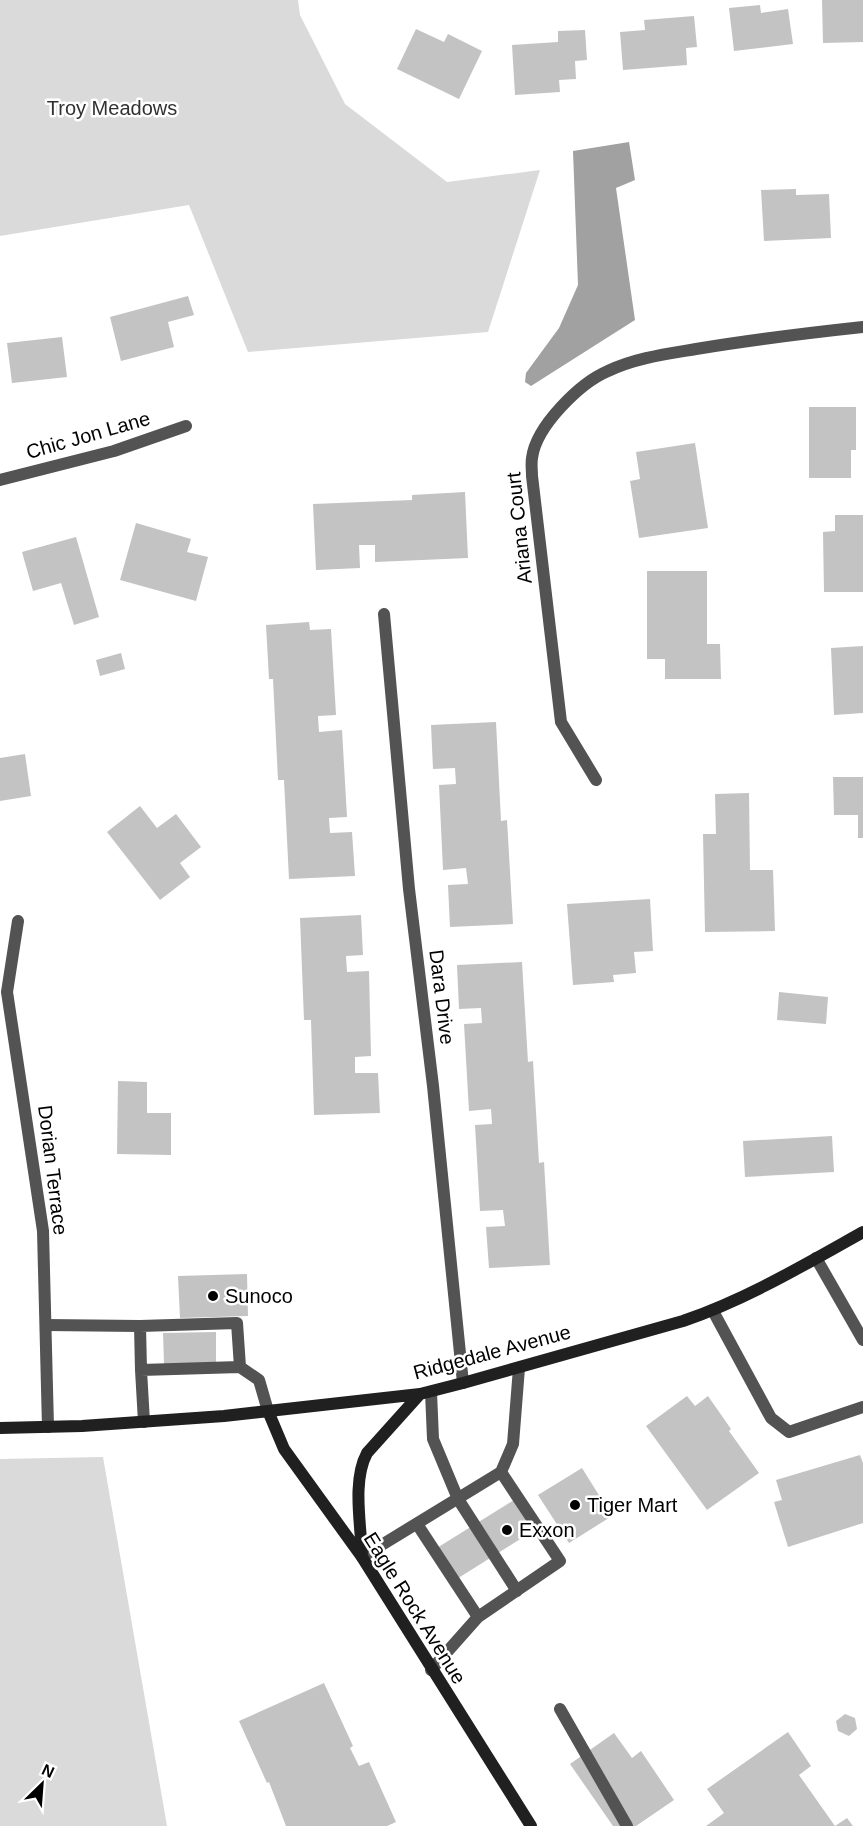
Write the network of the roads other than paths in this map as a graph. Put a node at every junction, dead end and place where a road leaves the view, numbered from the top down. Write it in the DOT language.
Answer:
graph roads {
  1 [pos="863,327"];
  2 [pos="186,426"];
  3 [pos="0,480"];
  4 [pos="384,614"];
  5 [pos="596,780"];
  6 [pos="18,921"];
  7 [pos="863,1232"];
  8 [pos="816,1258"];
  9 [pos="713,1311"];
  10 [pos="46,1324"];
  11 [pos="140,1326"];
  12 [pos="863,1340"];
  13 [pos="240,1367"];
  14 [pos="519,1368"];
  15 [pos="141,1370"];
  16 [pos="463,1383"];
  17 [pos="426,1393"];
  18 [pos="863,1407"];
  19 [pos="268,1411"];
  20 [pos="144,1422"];
  21 [pos="48,1426"];
  22 [pos="0,1428"];
  23 [pos="501,1472"];
  24 [pos="458,1499"];
  25 [pos="417,1524"];
  26 [pos="362,1557"];
  27 [pos="517,1591"];
  28 [pos="478,1617"];
  29 [pos="431,1670"];
  30 [pos="560,1708"];
  31 [pos="531,1826"];
  32 [pos="627,1826"];
  1 -- 5 [label="street, Ariana Court"];
  2 -- 3 [label="street, Chic Jon Lane"];
  4 -- 16 [label="street, Dara Drive"];
  6 -- 10 [label="street, Dorian Terrace"];
  7 -- 8 [label="main road, Ridgedale Avenue"];
  8 -- 9 [label="main road, Ridgedale Avenue"];
  8 -- 12 [label="street"];
  9 -- 14 [label="main road, Ridgedale Avenue"];
  9 -- 18 [label="street"];
  10 -- 11 [label="street"];
  10 -- 21 [label="street, Dorian Terrace"];
  11 -- 13 [label="street"];
  11 -- 15 [label="street"];
  13 -- 15 [label="street"];
  13 -- 19 [label="street"];
  14 -- 16 [label="main road, Ridgedale Avenue"];
  14 -- 23 [label="street"];
  15 -- 20 [label="street"];
  16 -- 17 [label="main road, Ridgedale Avenue"];
  17 -- 19 [label="main road, Ridgedale Avenue"];
  17 -- 24 [label="street"];
  17 -- 26 [label="main road"];
  19 -- 20 [label="main road, Ridgedale Avenue"];
  19 -- 26 [label="main road, Eagle Rock Avenue"];
  20 -- 21 [label="main road, Ridgedale Avenue"];
  21 -- 22 [label="main road, Ridgedale Avenue"];
  23 -- 24 [label="street"];
  23 -- 27 [label="street"];
  24 -- 25 [label="street"];
  24 -- 27 [label="street"];
  25 -- 26 [label="street"];
  25 -- 28 [label="street"];
  26 -- 29 [label="main road, Eagle Rock Avenue"];
  27 -- 28 [label="street"];
  28 -- 29 [label="street"];
  29 -- 31 [label="main road, Eagle Rock Avenue"];
  30 -- 32 [label="street"];
}
